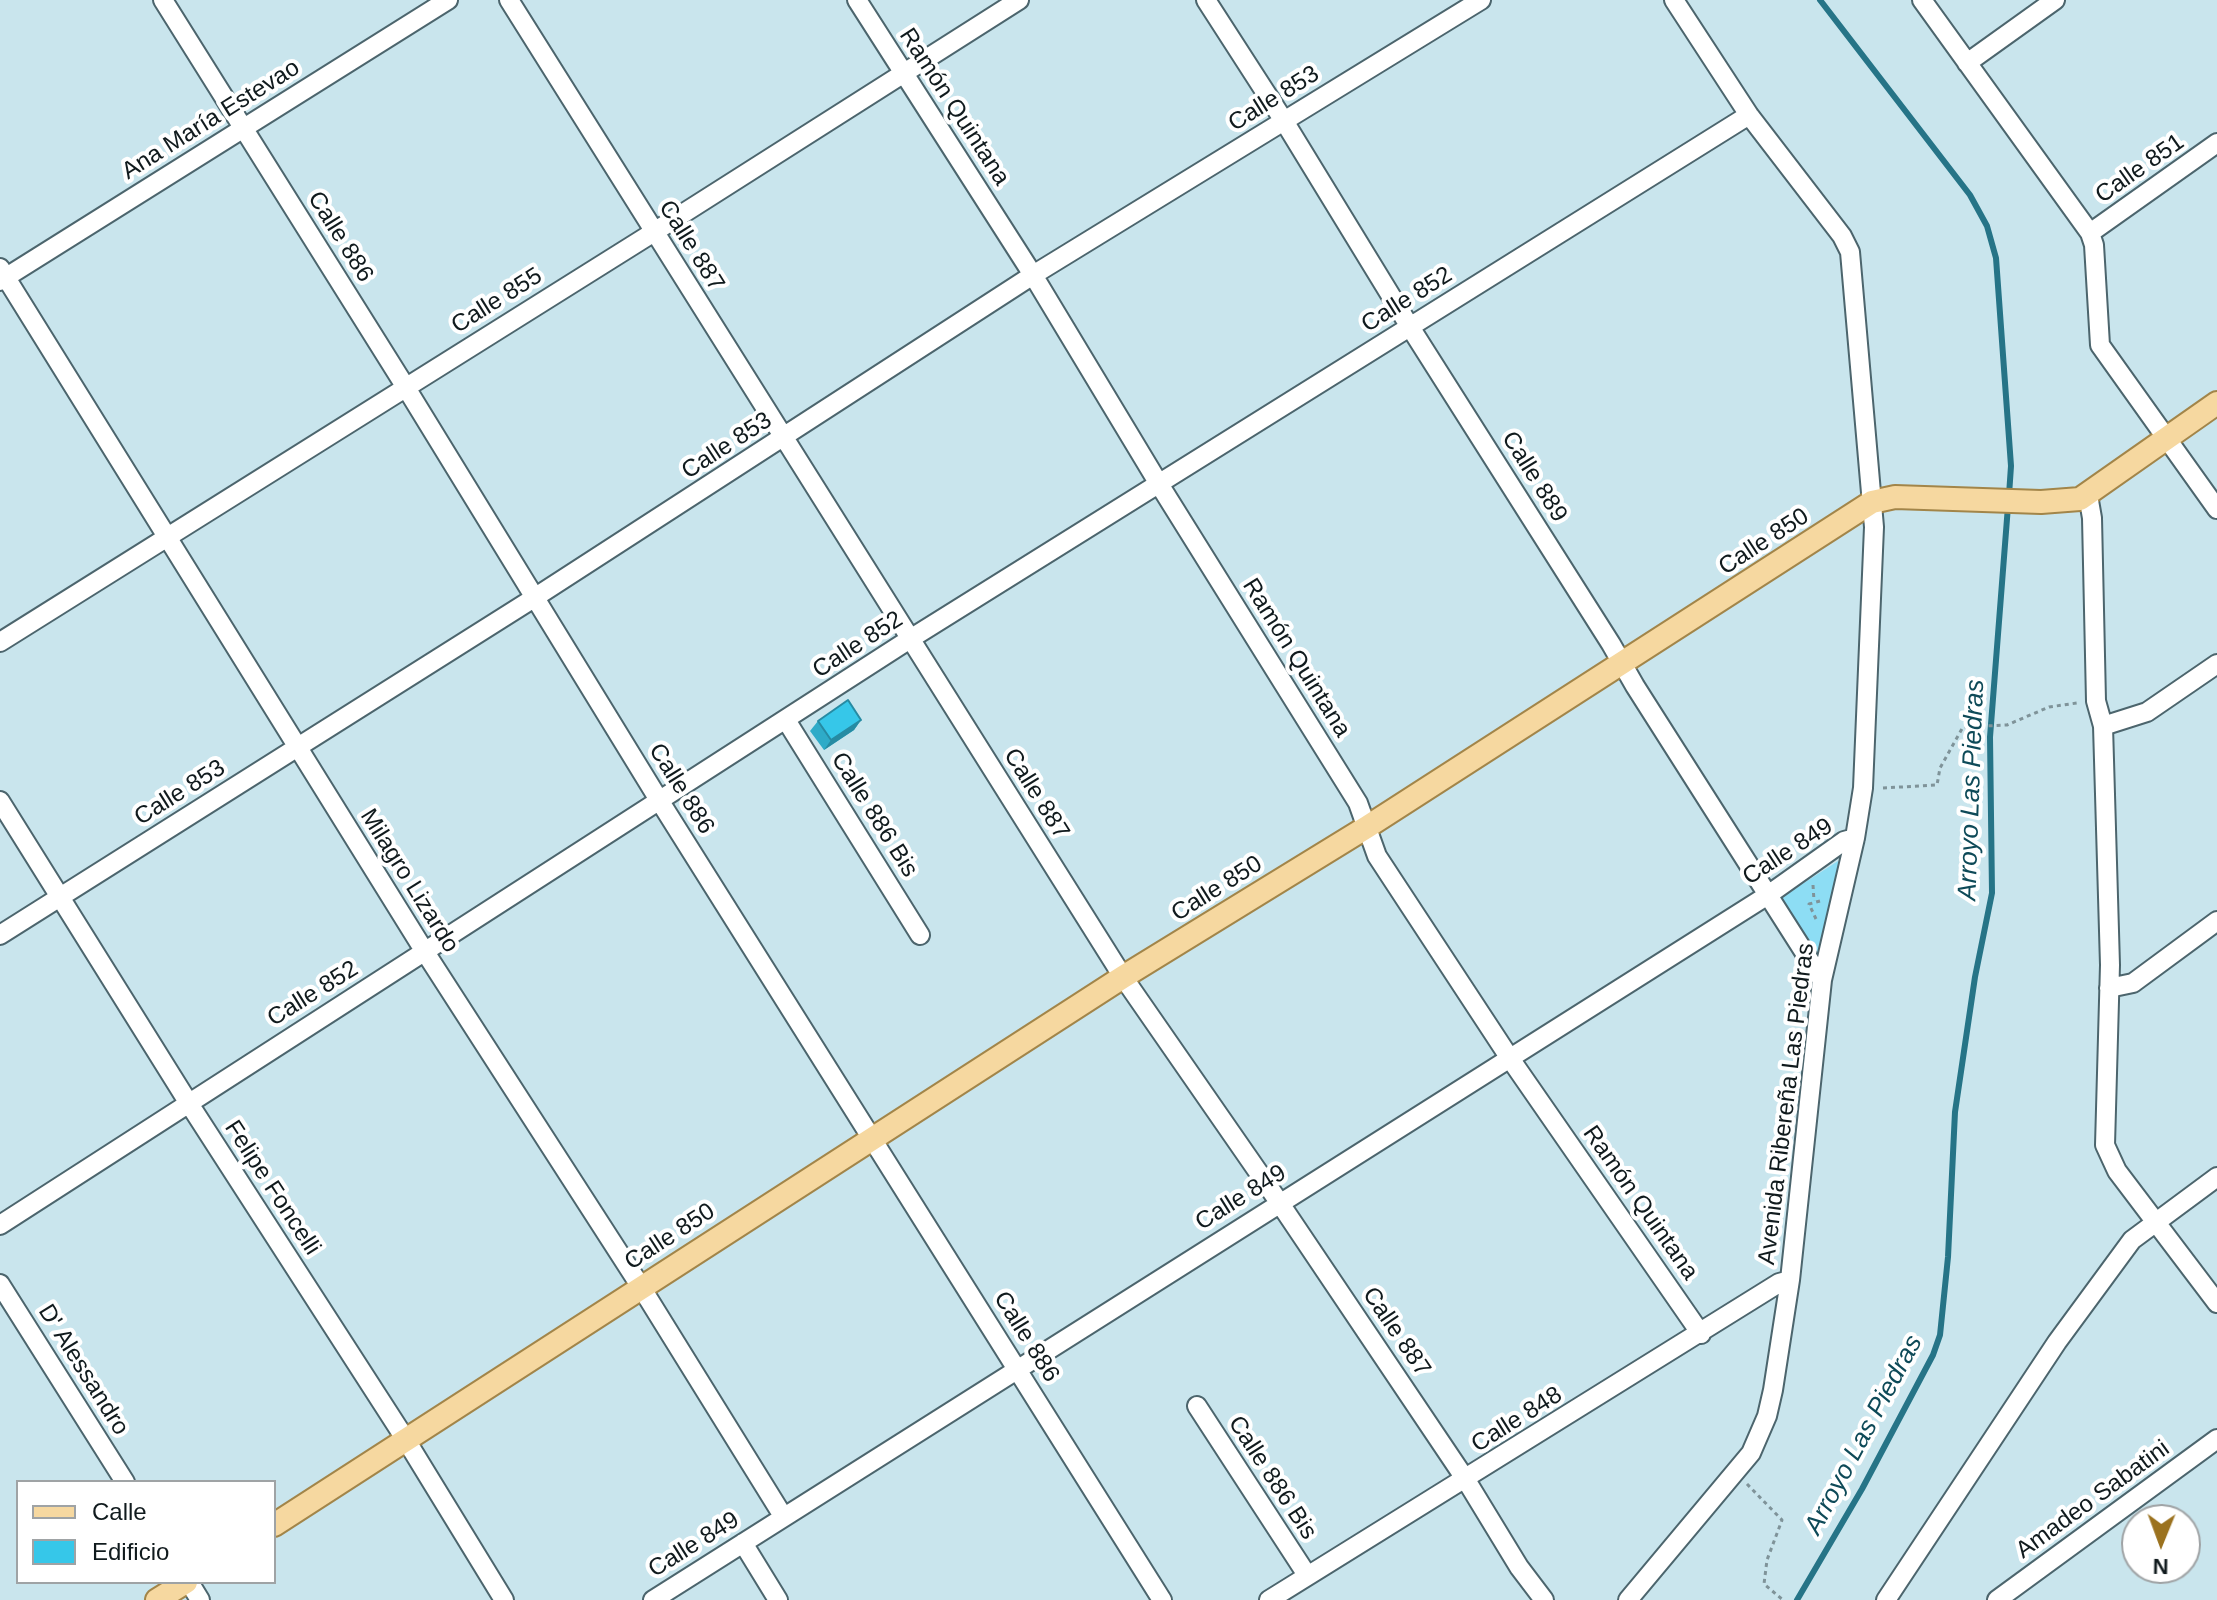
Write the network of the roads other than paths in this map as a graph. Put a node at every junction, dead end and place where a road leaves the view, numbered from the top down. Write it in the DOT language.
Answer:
graph roads {
  1 [pos="163,0"];
  2 [pos="448,0"];
  3 [pos="509,0"];
  4 [pos="857,0"];
  5 [pos="1019,0"];
  6 [pos="1206,0"];
  7 [pos="1481,0"];
  8 [pos="1674,0"];
  9 [pos="1922,0"];
  10 [pos="2055,0"];
  11 [pos="1967,63"];
  12 [pos="903,73"];
  13 [pos="1749,115"];
  14 [pos="1284,121"];
  15 [pos="243,127"];
  16 [pos="2217,143"];
  17 [pos="654,232"];
  18 [pos="2090,233"];
  19 [pos="1033,275"];
  20 [pos="2,276"];
  21 [pos="1410,327"];
  22 [pos="405,386"];
  23 [pos="2217,403"];
  24 [pos="784,437"];
  25 [pos="2168,438"];
  26 [pos="1159,484"];
  27 [pos="2088,495"];
  28 [pos="1872,502"];
  29 [pos="2217,509"];
  30 [pos="167,537"];
  31 [pos="534,598"];
  32 [pos="910,639"];
  33 [pos="0,642"];
  34 [pos="1623,664"];
  35 [pos="2217,664"];
  36 [pos="786,720"];
  37 [pos="2103,726"];
  38 [pos="298,746"];
  39 [pos="659,800"];
  40 [pos="0,801"];
  41 [pos="1367,827"];
  42 [pos="1855,838"];
  43 [pos="1768,895"];
  44 [pos="61,896"];
  45 [pos="2217,921"];
  46 [pos="0,935"];
  47 [pos="920,935"];
  48 [pos="425,952"];
  49 [pos="1123,977"];
  50 [pos="1822,980"];
  51 [pos="2109,988"];
  52 [pos="1509,1057"];
  53 [pos="188,1102"];
  54 [pos="872,1139"];
  55 [pos="2217,1177"];
  56 [pos="1279,1202"];
  57 [pos="2155,1220"];
  58 [pos="0,1225"];
  59 [pos="1790,1280"];
  60 [pos="0,1284"];
  61 [pos="641,1287"];
  62 [pos="2217,1303"];
  63 [pos="1701,1334"];
  64 [pos="1017,1368"];
  65 [pos="1197,1406"];
  66 [pos="2217,1439"];
  67 [pos="406,1440"];
  68 [pos="124,1480"];
  69 [pos="1466,1480"];
  70 [pos="783,1516"];
  71 [pos="276,1524"];
  72 [pos="743,1543"];
  73 [pos="1307,1575"];
  74 [pos="184,1584"];
  75 [pos="157,1600"];
  76 [pos="504,1600"];
  77 [pos="653,1600"];
  78 [pos="778,1600"];
  79 [pos="1162,1600"];
  80 [pos="1269,1600"];
  81 [pos="1544,1600"];
  82 [pos="1628,1600"];
  83 [pos="1886,1600"];
  84 [pos="1997,1600"];
  1 -- 15 [label="street, Calle 886"];
  2 -- 15 [label="street, Ana María Estevao"];
  3 -- 17 [label="street, Calle 887"];
  4 -- 12 [label="street, Ramón Quintana"];
  5 -- 12 [label="street, Calle 855"];
  6 -- 14 [label="street, Calle 889"];
  7 -- 14 [label="street, Calle 853"];
  8 -- 13 [label="street, Avenida Ribereña Las Piedras"];
  9 -- 11 [label="street"];
  10 -- 11 [label="street"];
  11 -- 18 [label="street"];
  12 -- 17 [label="street, Calle 855"];
  12 -- 19 [label="street, Ramón Quintana"];
  13 -- 21 [label="street, Calle 852"];
  13 -- 28 [label="street, Avenida Ribereña Las Piedras"];
  14 -- 19 [label="street, Calle 853"];
  14 -- 21 [label="street, Calle 889"];
  15 -- 20 [label="street, Ana María Estevao"];
  15 -- 22 [label="street, Calle 886"];
  16 -- 18 [label="street, Calle 851"];
  17 -- 22 [label="street, Calle 855"];
  17 -- 24 [label="street, Calle 887"];
  18 -- 25 [label="street"];
  19 -- 24 [label="street, Calle 853"];
  19 -- 26 [label="street, Ramón Quintana"];
  20 -- 30 [label="street, Milagro Lizardo"];
  21 -- 26 [label="street, Calle 852"];
  21 -- 34 [label="street, Calle 889"];
  22 -- 30 [label="street, Calle 855"];
  22 -- 31 [label="street, Calle 886"];
  23 -- 25 [label="main road, Calle 850"];
  24 -- 31 [label="street, Calle 853"];
  24 -- 32 [label="street, Calle 887"];
  25 -- 27 [label="main road, Calle 850"];
  25 -- 29 [label="street"];
  26 -- 32 [label="street, Calle 852"];
  26 -- 41 [label="street, Ramón Quintana"];
  27 -- 28 [label="main road, Calle 850"];
  27 -- 37 [label="street"];
  28 -- 34 [label="main road, Calle 850"];
  28 -- 42 [label="street, Avenida Ribereña Las Piedras"];
  30 -- 33 [label="street, Calle 855"];
  30 -- 38 [label="street, Milagro Lizardo"];
  31 -- 38 [label="street, Calle 853"];
  31 -- 39 [label="street, Calle 886"];
  32 -- 36 [label="street, Calle 852"];
  32 -- 49 [label="street, Calle 887"];
  34 -- 41 [label="main road, Calle 850"];
  34 -- 43 [label="street, Calle 889"];
  35 -- 37 [label="street"];
  36 -- 39 [label="street, Calle 852"];
  36 -- 47 [label="street, Calle 886 Bis"];
  37 -- 51 [label="street"];
  38 -- 44 [label="street, Calle 853"];
  38 -- 48 [label="street, Milagro Lizardo"];
  39 -- 48 [label="street, Calle 852"];
  39 -- 54 [label="street, Calle 886"];
  40 -- 44 [label="street, Felipe Foncelli"];
  41 -- 49 [label="main road, Calle 850"];
  41 -- 52 [label="street, Ramón Quintana"];
  42 -- 43 [label="street, Calle 849"];
  42 -- 50 [label="street, Avenida Ribereña Las Piedras"];
  43 -- 50 [label="street, Calle 889"];
  43 -- 52 [label="street, Calle 849"];
  44 -- 46 [label="street, Calle 853"];
  44 -- 53 [label="street, Felipe Foncelli"];
  45 -- 51 [label="street"];
  48 -- 53 [label="street, Calle 852"];
  48 -- 61 [label="street, Milagro Lizardo"];
  49 -- 54 [label="main road, Calle 850"];
  49 -- 56 [label="street, Calle 887"];
  50 -- 59 [label="street, Avenida Ribereña Las Piedras"];
  51 -- 57 [label="street"];
  52 -- 56 [label="street, Calle 849"];
  52 -- 63 [label="street, Ramón Quintana"];
  53 -- 58 [label="street, Calle 852"];
  53 -- 67 [label="street, Felipe Foncelli"];
  54 -- 61 [label="main road, Calle 850"];
  54 -- 64 [label="street, Calle 886"];
  55 -- 57 [label="street"];
  56 -- 64 [label="street, Calle 849"];
  56 -- 69 [label="street, Calle 887"];
  57 -- 62 [label="street"];
  57 -- 83 [label="street"];
  59 -- 63 [label="street, Calle 848"];
  59 -- 82 [label="street, Avenida Ribereña Las Piedras"];
  60 -- 68 [label="street, D' Alessandro"];
  61 -- 67 [label="main road, Calle 850"];
  61 -- 70 [label="street, Milagro Lizardo"];
  63 -- 69 [label="street, Calle 848"];
  64 -- 70 [label="street, Calle 849"];
  64 -- 79 [label="street, Calle 886"];
  65 -- 73 [label="street, Calle 886 Bis"];
  66 -- 84 [label="street, Amadeo Sabatini"];
  67 -- 71 [label="main road, Calle 850"];
  67 -- 76 [label="street, Felipe Foncelli"];
  69 -- 73 [label="street, Calle 848"];
  69 -- 81 [label="street, Calle 887"];
  70 -- 72 [label="street, Calle 849"];
  72 -- 77 [label="street, Calle 849"];
  72 -- 78 [label="street"];
  73 -- 80 [label="street, Calle 848"];
  74 -- 75 [label="main road"];
}
